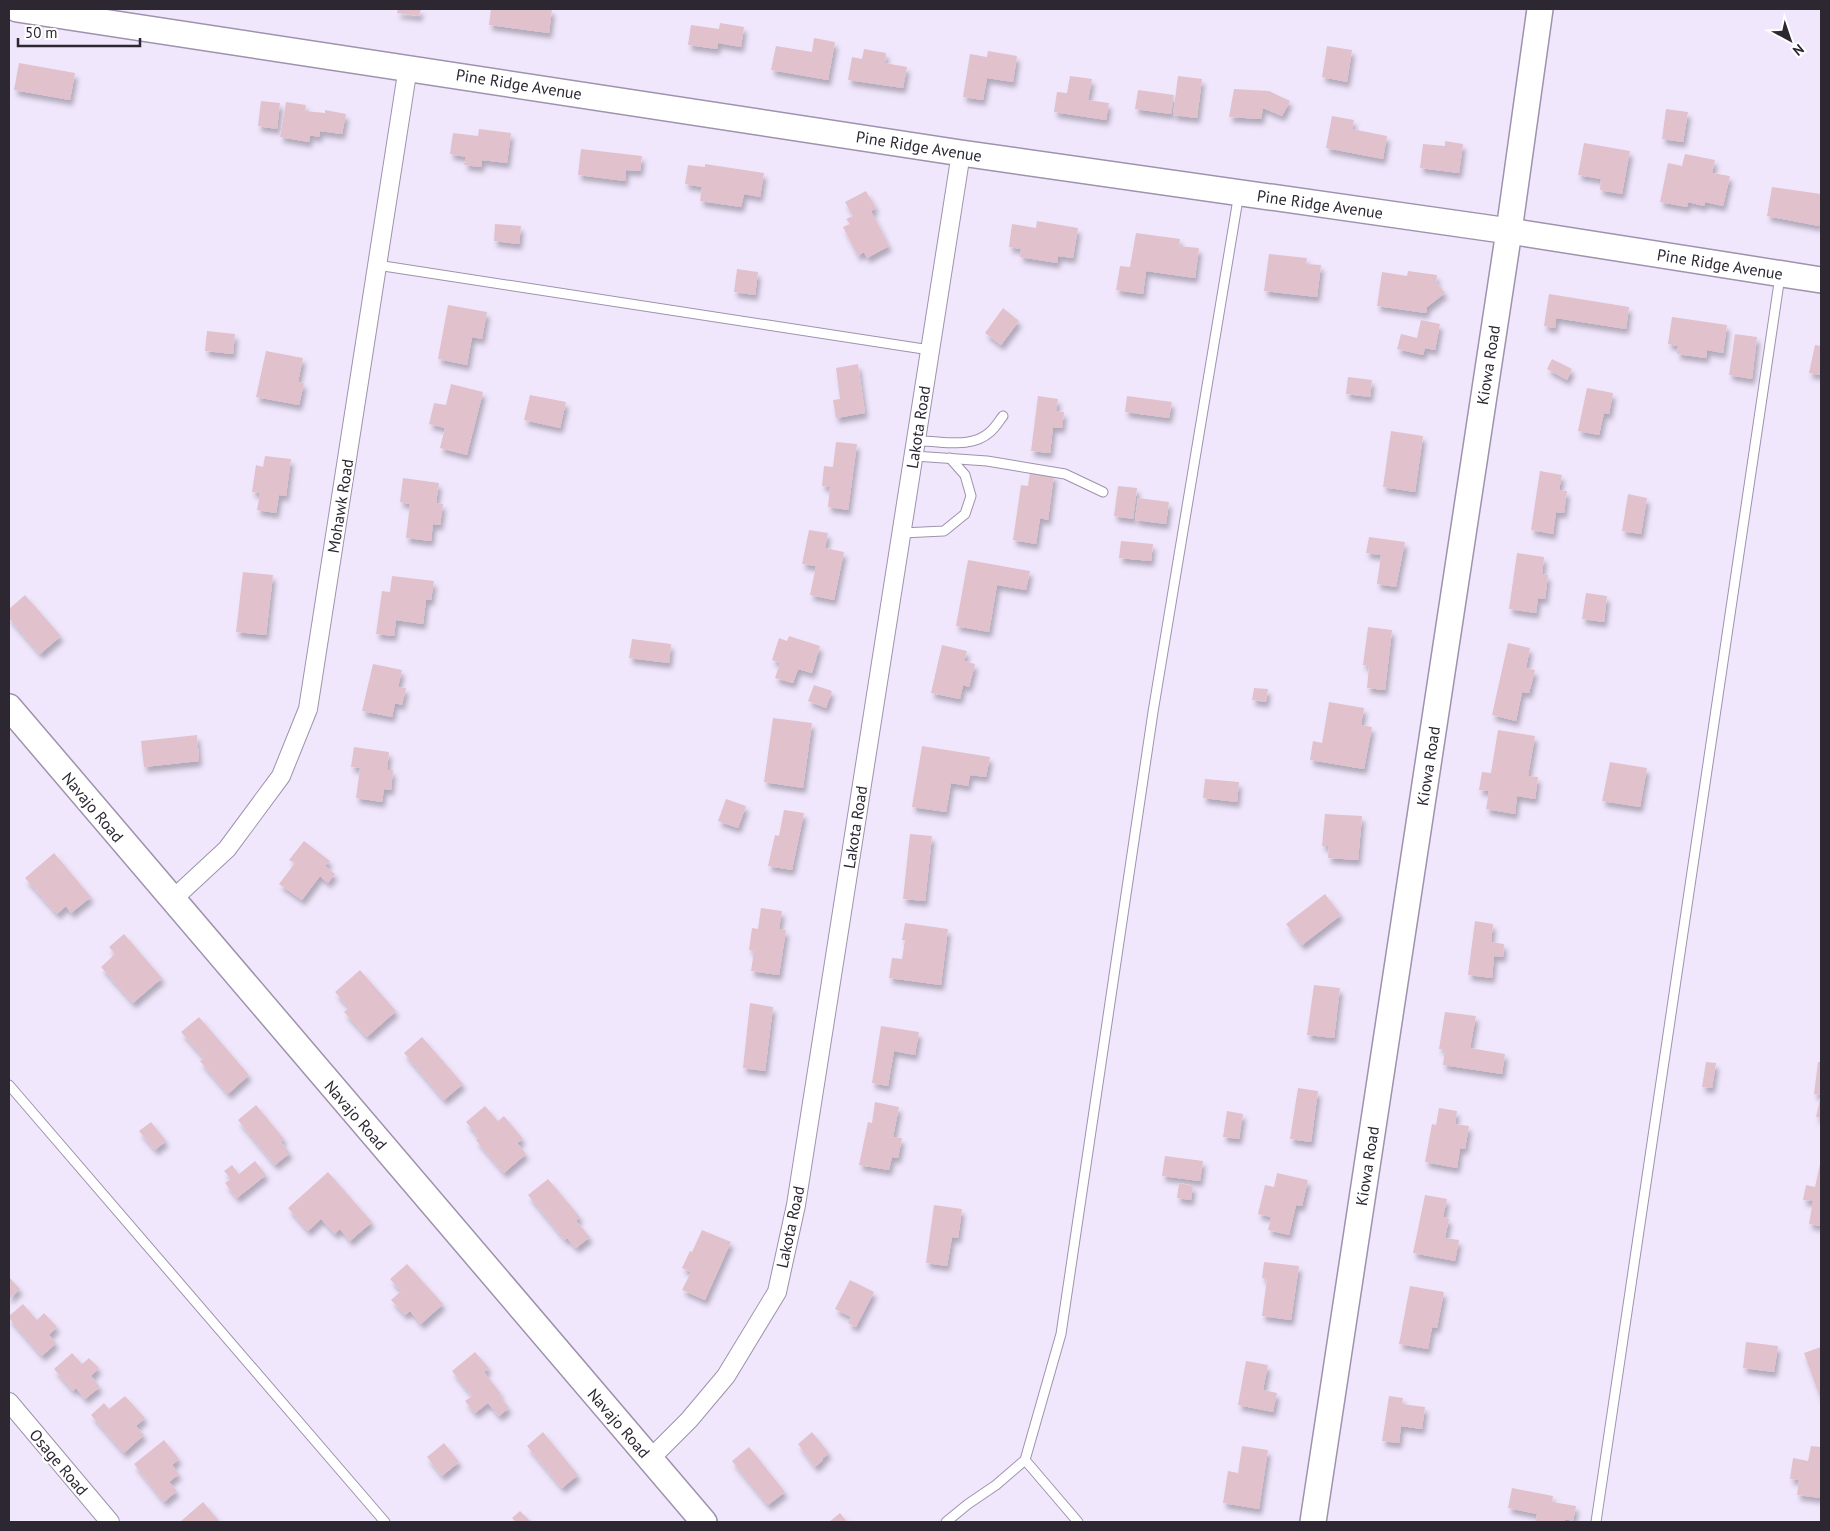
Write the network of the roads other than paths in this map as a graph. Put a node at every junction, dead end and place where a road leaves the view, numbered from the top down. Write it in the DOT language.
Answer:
graph roads {
  1 [pos="17,9"];
  2 [pos="1540,9"];
  3 [pos="408,67"];
  4 [pos="961,153"];
  5 [pos="1239,193"];
  6 [pos="1509,231"];
  7 [pos="377,265"];
  8 [pos="1780,274"];
  9 [pos="1821,280"];
  10 [pos="930,350"];
  11 [pos="1003,416"];
  12 [pos="915,448"];
  13 [pos="950,458"];
  14 [pos="1103,492"];
  15 [pos="902,533"];
  16 [pos="9,707"];
  17 [pos="172,900"];
  18 [pos="9,1084"];
  19 [pos="9,1402"];
  20 [pos="650,1459"];
  21 [pos="1025,1460"];
  22 [pos="110,1522"];
  23 [pos="385,1522"];
  24 [pos="704,1522"];
  25 [pos="946,1522"];
  26 [pos="1078,1522"];
  27 [pos="1313,1522"];
  28 [pos="1596,1522"];
  1 -- 3 [label="street, Pine Ridge Avenue"];
  2 -- 6 [label="street, Kiowa Road"];
  3 -- 4 [label="street, Pine Ridge Avenue"];
  3 -- 7 [label="street, Mohawk Road"];
  4 -- 5 [label="street, Pine Ridge Avenue"];
  4 -- 10 [label="street, Lakota Road"];
  5 -- 6 [label="street, Pine Ridge Avenue"];
  5 -- 21 [label="lane"];
  6 -- 8 [label="street, Pine Ridge Avenue"];
  6 -- 27 [label="street, Kiowa Road"];
  7 -- 10 [label="lane"];
  7 -- 17 [label="street, Mohawk Road"];
  8 -- 9 [label="street, Pine Ridge Avenue"];
  8 -- 28 [label="lane"];
  10 -- 12 [label="street, Lakota Road"];
  11 -- 12 [label="lane"];
  12 -- 13 [label="lane"];
  12 -- 15 [label="street, Lakota Road"];
  13 -- 14 [label="lane"];
  13 -- 15 [label="lane"];
  15 -- 20 [label="street, Lakota Road"];
  16 -- 17 [label="street, Navajo Road"];
  17 -- 20 [label="street, Navajo Road"];
  18 -- 23 [label="lane"];
  19 -- 22 [label="street, Osage Road"];
  20 -- 24 [label="street, Navajo Road"];
  21 -- 25 [label="lane"];
  21 -- 26 [label="lane"];
}
